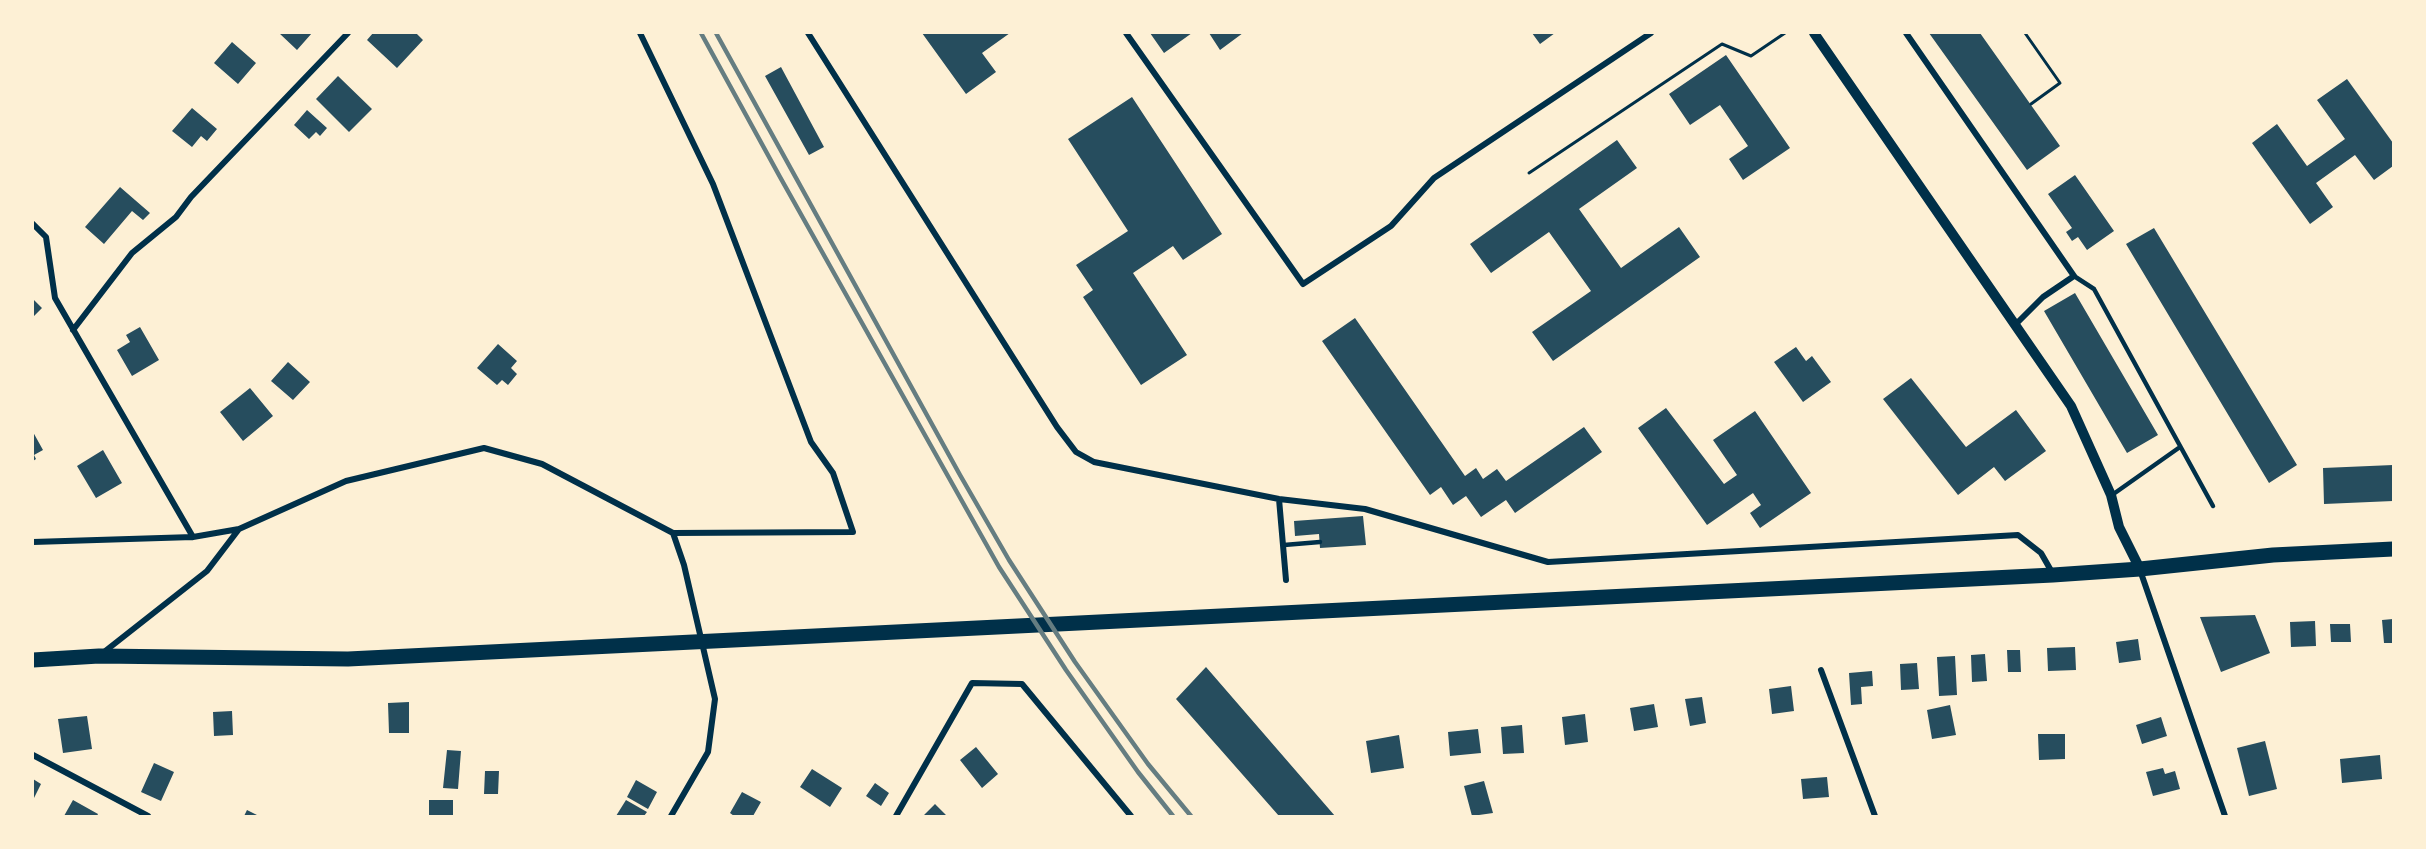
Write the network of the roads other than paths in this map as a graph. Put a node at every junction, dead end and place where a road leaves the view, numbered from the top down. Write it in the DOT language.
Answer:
graph roads {
  1 [pos="348,33"];
  2 [pos="640,33"];
  3 [pos="808,33"];
  4 [pos="1126,33"];
  5 [pos="1651,33"];
  6 [pos="1814,33"];
  7 [pos="1906,33"];
  8 [pos="33,224"];
  9 [pos="2074,276"];
  10 [pos="2015,325"];
  11 [pos="74,330"];
  12 [pos="2180,447"];
  13 [pos="2111,495"];
  14 [pos="1279,499"];
  15 [pos="2213,506"];
  16 [pos="238,529"];
  17 [pos="673,532"];
  18 [pos="193,537"];
  19 [pos="33,542"];
  20 [pos="1320,542"];
  21 [pos="1284,545"];
  22 [pos="2393,549"];
  23 [pos="2140,569"];
  24 [pos="2053,574"];
  25 [pos="1286,580"];
  26 [pos="99,656"];
  27 [pos="33,660"];
  28 [pos="1821,670"];
  29 [pos="33,755"];
  30 [pos="148,816"];
  31 [pos="671,816"];
  32 [pos="896,816"];
  33 [pos="1131,816"];
  34 [pos="1875,816"];
  35 [pos="2225,816"];
  1 -- 11 [label="street"];
  2 -- 17 [label="street"];
  3 -- 14 [label="street"];
  4 -- 5 [label="street"];
  6 -- 10 [label="street"];
  7 -- 9 [label="street"];
  8 -- 11 [label="street"];
  9 -- 10 [label="street"];
  9 -- 12 [label="lane"];
  10 -- 13 [label="street"];
  11 -- 18 [label="street"];
  12 -- 13 [label="lane"];
  12 -- 15 [label="lane"];
  13 -- 23 [label="street"];
  14 -- 21 [label="street"];
  14 -- 24 [label="street"];
  16 -- 17 [label="street"];
  16 -- 18 [label="street"];
  16 -- 26 [label="street"];
  17 -- 31 [label="street"];
  18 -- 19 [label="street"];
  20 -- 21 [label="lane"];
  21 -- 25 [label="street"];
  22 -- 23 [label="main road"];
  23 -- 24 [label="main road"];
  23 -- 35 [label="street"];
  24 -- 26 [label="main road"];
  26 -- 27 [label="main road"];
  28 -- 34 [label="street"];
  29 -- 30 [label="street"];
  32 -- 33 [label="street"];
}
